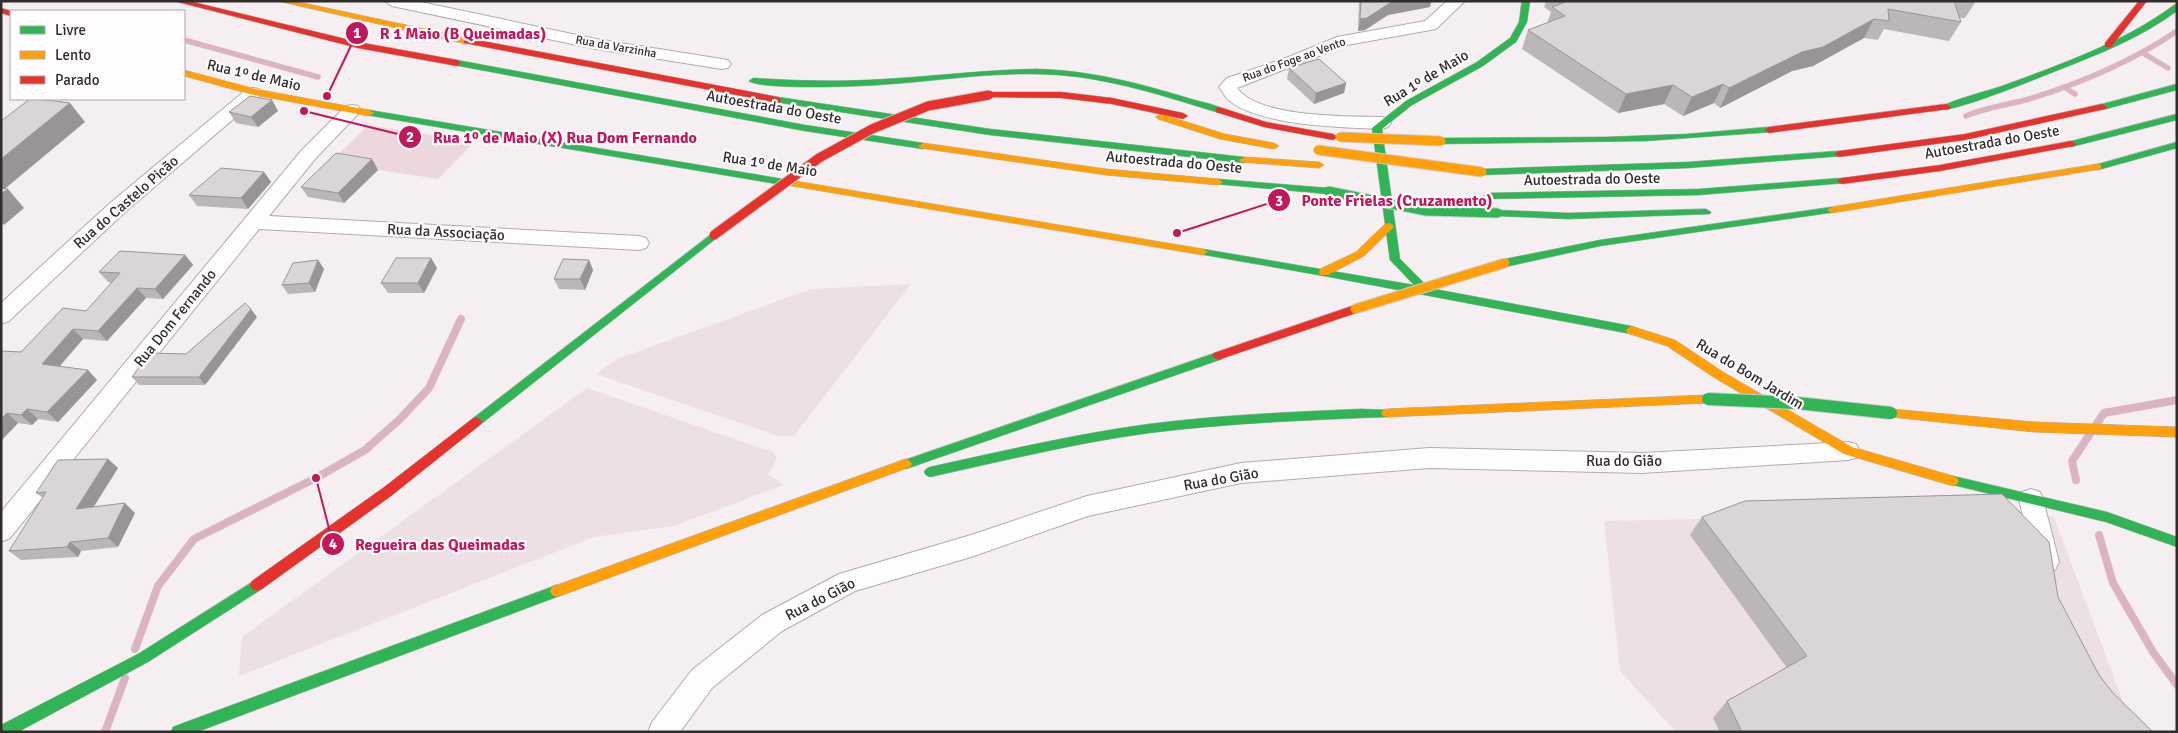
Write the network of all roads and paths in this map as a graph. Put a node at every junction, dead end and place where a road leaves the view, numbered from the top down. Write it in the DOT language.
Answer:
graph roads {
  1 [pos="178,1"];
  2 [pos="282,1"];
  3 [pos="392,1"];
  4 [pos="1457,1"];
  5 [pos="1526,1"];
  6 [pos="2143,1"];
  7 [pos="2177,7"];
  8 [pos="2106,48"];
  9 [pos="722,64"];
  10 [pos="185,73"];
  11 [pos="646,78"];
  12 [pos="2177,87"];
  13 [pos="254,92"];
  14 [pos="53,100"];
  15 [pos="1112,101"];
  16 [pos="352,110"];
  17 [pos="2177,117"];
  18 [pos="1382,123"];
  19 [pos="1332,137"];
  20 [pos="1,140"];
  21 [pos="2177,145"];
  22 [pos="1290,148"];
  23 [pos="1313,150"];
  24 [pos="1324,166"];
  25 [pos="1358,167"];
  26 [pos="1482,172"];
  27 [pos="1328,191"];
  28 [pos="1398,193"];
  29 [pos="1483,196"];
  30 [pos="1895,200"];
  31 [pos="1745,210"];
  32 [pos="1717,212"];
  33 [pos="254,222"];
  34 [pos="1389,226"];
  35 [pos="639,243"];
  36 [pos="1395,260"];
  37 [pos="1365,267"];
  38 [pos="1324,272"];
  39 [pos="1425,290"];
  40 [pos="1,316"];
  41 [pos="2177,432"];
  42 [pos="1848,451"];
  43 [pos="820,494"];
  44 [pos="2031,499"];
  45 [pos="2107,517"];
  46 [pos="1,531"];
  47 [pos="2177,542"];
  48 [pos="2177,551"];
  49 [pos="2052,588"];
  50 [pos="3,732"];
  51 [pos="178,732"];
  52 [pos="662,732"];
  1 -- 27 [label="main road, Autoestrada do Oeste"];
  2 -- 11 [label="main road, Autoestrada do Oeste"];
  3 -- 9 [label="street, Rua da Varzinha"];
  4 -- 18 [label="street, Rua do Foge ao Vento"];
  5 -- 18 [label="main road, Rua 1º de Maio"];
  6 -- 8 [label="main road"];
  7 -- 8 [label="main road"];
  8 -- 19 [label="main road, bridge"];
  10 -- 13 [label="main road, Rua 1º de Maio"];
  11 -- 19 [label="main road"];
  11 -- 24 [label="main road, Autoestrada do Oeste"];
  12 -- 26 [label="main road, Autoestrada do Oeste"];
  13 -- 16 [label="main road, Rua 1º de Maio"];
  13 -- 40 [label="street, Rua do Castelo Picão"];
  14 -- 20 [label="street"];
  15 -- 19 [label="main road"];
  15 -- 22 [label="main road"];
  15 -- 50 [label="main road, bridge"];
  16 -- 33 [label="street, Rua Dom Fernando"];
  16 -- 38 [label="main road, Rua 1º de Maio"];
  17 -- 29 [label="main road, Autoestrada do Oeste"];
  18 -- 34 [label="main road, Rua 1º de Maio"];
  21 -- 30 [label="main road"];
  23 -- 26 [label="main road, bridge"];
  25 -- 26 [label="main road, Autoestrada do Oeste, bridge"];
  27 -- 28 [label="main road, Autoestrada do Oeste, bridge"];
  27 -- 32 [label="main road, bridge"];
  30 -- 31 [label="main road"];
  30 -- 43 [label="main road, bridge"];
  33 -- 35 [label="street, Rua da Associação"];
  33 -- 46 [label="street, Rua Dom Fernando"];
  34 -- 36 [label="main road, Rua 1º de Maio"];
  34 -- 37 [label="main road"];
  36 -- 37 [label="main road"];
  36 -- 39 [label="main road"];
  37 -- 38 [label="main road"];
  37 -- 38 [label="main road, Rua 1º de Maio"];
  37 -- 39 [label="main road, Rua do Bom Jardim"];
  39 -- 42 [label="main road, Rua do Bom Jardim"];
  41 -- 43 [label="main road, bridge"];
  42 -- 44 [label="main road, Rua do Bom Jardim"];
  42 -- 52 [label="street, Rua do Gião"];
  43 -- 51 [label="main road"];
  44 -- 45 [label="main road, Rua do Bom Jardim"];
  44 -- 49 [label="street"];
  45 -- 47 [label="main road, Rua do Bom Jardim"];
  45 -- 48 [label="main road, Rua do Bom Jardim"];
}
